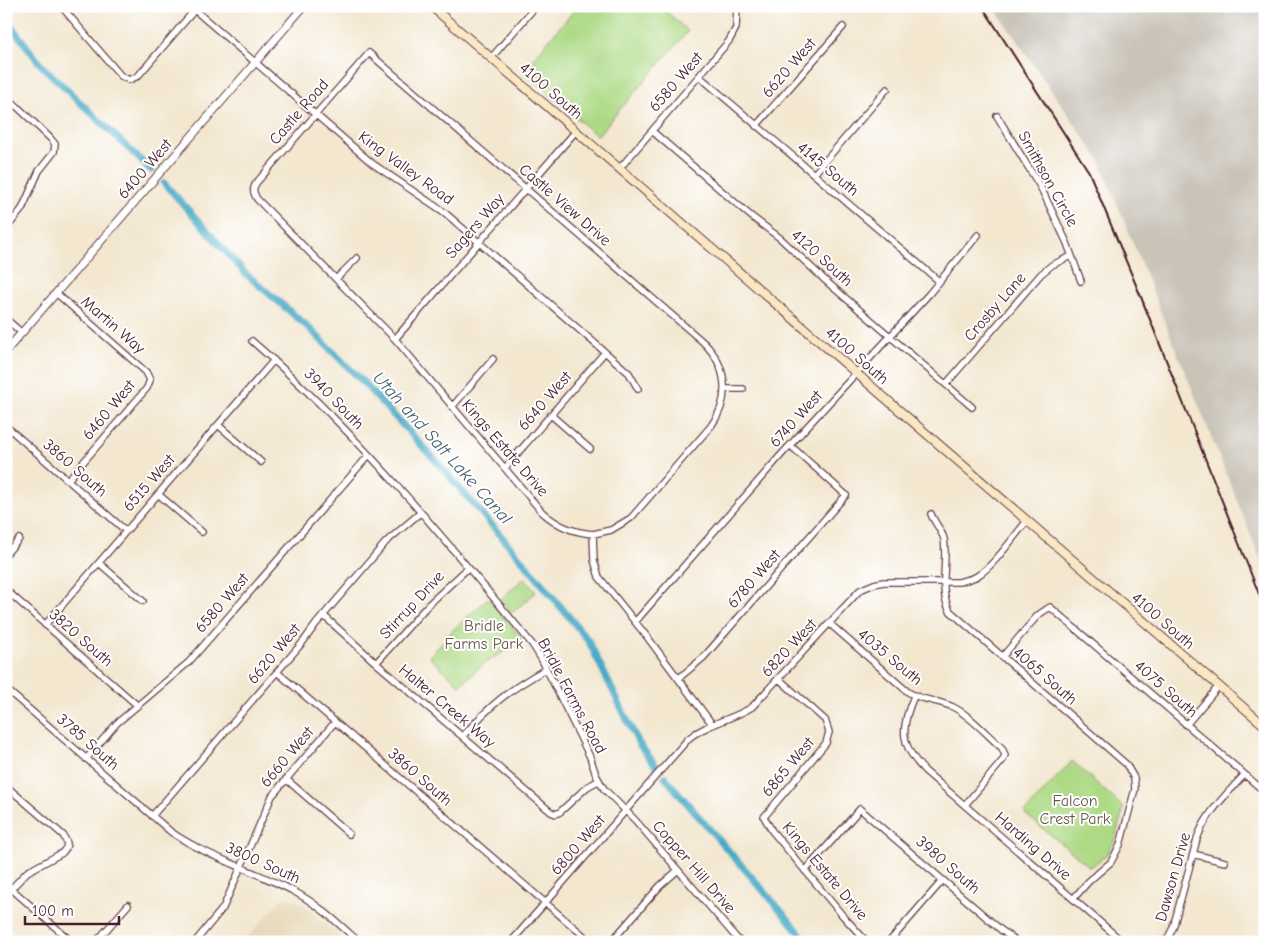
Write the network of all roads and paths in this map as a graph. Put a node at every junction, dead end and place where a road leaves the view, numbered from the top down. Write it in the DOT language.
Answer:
graph roads {
  1 [pos="61,6"];
  2 [pos="304,6"];
  3 [pos="431,6"];
  4 [pos="536,6"];
  5 [pos="736,6"];
  6 [pos="194,8"];
  7 [pos="843,27"];
  8 [pos="369,53"];
  9 [pos="491,58"];
  10 [pos="255,63"];
  11 [pos="699,76"];
  12 [pos="888,89"];
  13 [pos="6,96"];
  14 [pos="14,104"];
  15 [pos="6,112"];
  16 [pos="315,114"];
  17 [pos="997,116"];
  18 [pos="756,126"];
  19 [pos="576,131"];
  20 [pos="652,131"];
  21 [pos="620,168"];
  22 [pos="814,174"];
  23 [pos="526,189"];
  24 [pos="253,191"];
  25 [pos="6,229"];
  26 [pos="978,235"];
  27 [pos="479,242"];
  28 [pos="1071,256"];
  29 [pos="357,258"];
  30 [pos="336,279"];
  31 [pos="1080,281"];
  32 [pos="940,282"];
  33 [pos="56,293"];
  34 [pos="6,319"];
  35 [pos="22,332"];
  36 [pos="889,336"];
  37 [pos="394,339"];
  38 [pos="252,341"];
  39 [pos="6,350"];
  40 [pos="605,352"];
  41 [pos="274,360"];
  42 [pos="493,360"];
  43 [pos="856,373"];
  44 [pos="150,380"];
  45 [pos="946,384"];
  46 [pos="725,389"];
  47 [pos="743,389"];
  48 [pos="638,390"];
  49 [pos="452,407"];
  50 [pos="972,407"];
  51 [pos="551,415"];
  52 [pos="218,425"];
  53 [pos="6,426"];
  54 [pos="791,446"];
  55 [pos="590,450"];
  56 [pos="369,455"];
  57 [pos="262,462"];
  58 [pos="505,468"];
  59 [pos="68,480"];
  60 [pos="394,480"];
  61 [pos="158,494"];
  62 [pos="420,513"];
  63 [pos="931,514"];
  64 [pos="1027,521"];
  65 [pos="126,531"];
  66 [pos="202,532"];
  67 [pos="593,534"];
  68 [pos="19,539"];
  69 [pos="6,554"];
  70 [pos="99,563"];
  71 [pos="468,568"];
  72 [pos="944,582"];
  73 [pos="6,590"];
  74 [pos="142,601"];
  75 [pos="323,615"];
  76 [pos="635,622"];
  77 [pos="830,624"];
  78 [pos="45,625"];
  79 [pos="1002,657"];
  80 [pos="376,663"];
  81 [pos="546,669"];
  82 [pos="278,672"];
  83 [pos="679,678"];
  84 [pos="778,679"];
  85 [pos="1218,687"];
  86 [pos="6,689"];
  87 [pos="914,696"];
  88 [pos="138,706"];
  89 [pos="335,722"];
  90 [pos="712,724"];
  91 [pos="1186,724"];
  92 [pos="1265,726"];
  93 [pos="463,736"];
  94 [pos="86,759"];
  95 [pos="665,766"];
  96 [pos="1244,774"];
  97 [pos="286,779"];
  98 [pos="598,780"];
  99 [pos="6,786"];
  100 [pos="1265,792"];
  101 [pos="965,805"];
  102 [pos="626,811"];
  103 [pos="152,816"];
  104 [pos="764,817"];
  105 [pos="349,834"];
  106 [pos="1193,854"];
  107 [pos="1225,862"];
  108 [pos="240,868"];
  109 [pos="678,870"];
  110 [pos="805,871"];
  111 [pos="943,880"];
  112 [pos="9,886"];
  113 [pos="1074,899"];
  114 [pos="545,903"];
  115 [pos="128,905"];
  116 [pos="1265,937"];
  117 [pos="72,942"];
  118 [pos="96,942"];
  119 [pos="195,942"];
  120 [pos="359,942"];
  121 [pos="511,942"];
  122 [pos="591,942"];
  123 [pos="611,942"];
  124 [pos="740,942"];
  125 [pos="867,942"];
  126 [pos="889,942"];
  127 [pos="1018,942"];
  128 [pos="1123,942"];
  129 [pos="1166,942"];
  130 [pos="1261,942"];
  1 -- 6 [label="street"];
  2 -- 10 [label="street, 6400 West"];
  3 -- 9 [label="main road, 4100 South"];
  4 -- 9 [label="street"];
  5 -- 11 [label="street, 6580 West"];
  6 -- 10 [label="street, King Valley Road"];
  7 -- 18 [label="street, 6620 West"];
  8 -- 16 [label="street, Castle Road"];
  8 -- 23 [label="street, Castle View Drive"];
  9 -- 19 [label="main road, 4100 South"];
  10 -- 16 [label="street, King Valley Road"];
  10 -- 33 [label="street, 6400 West"];
  11 -- 18 [label="street, 4145 South"];
  11 -- 20 [label="street, 6580 West"];
  12 -- 22 [label="street"];
  13 -- 14 [label="street"];
  14 -- 15 [label="street"];
  14 -- 25 [label="street"];
  16 -- 24 [label="street, Castle Road"];
  16 -- 27 [label="street, King Valley Road"];
  17 -- 28 [label="street, Smithson Circle"];
  18 -- 22 [label="street, 4145 South"];
  19 -- 21 [label="main road, 4100 South"];
  19 -- 23 [label="street, Sagers Way"];
  20 -- 21 [label="street, 6580 West"];
  20 -- 36 [label="street, 4120 South"];
  21 -- 43 [label="main road, 4100 South"];
  22 -- 32 [label="street, 4145 South"];
  23 -- 27 [label="street, Sagers Way"];
  23 -- 46 [label="street, Castle View Drive"];
  24 -- 30 [label="street, Kings Estate Drive"];
  26 -- 32 [label="street, 6740 West"];
  27 -- 37 [label="street, Sagers Way"];
  27 -- 40 [label="street, King Valley Road"];
  28 -- 31 [label="street, Smithson Circle"];
  28 -- 45 [label="street, Crosby Lane"];
  29 -- 30 [label="street"];
  30 -- 37 [label="street, Kings Estate Drive"];
  32 -- 36 [label="street, 6740 West"];
  33 -- 35 [label="street, 6400 West"];
  33 -- 44 [label="street, Martin Way"];
  34 -- 35 [label="street"];
  35 -- 39 [label="street, 6400 West"];
  36 -- 43 [label="street, 6740 West"];
  36 -- 45 [label="street, 4120 South"];
  37 -- 49 [label="street, Kings Estate Drive"];
  38 -- 41 [label="street, 3940 South"];
  40 -- 48 [label="street, King Valley Road"];
  40 -- 51 [label="street, 6640 West"];
  41 -- 52 [label="street, 6515 West"];
  41 -- 56 [label="street, 3940 South"];
  42 -- 49 [label="street"];
  43 -- 54 [label="street, 6740 West"];
  43 -- 64 [label="main road, 4100 South"];
  44 -- 59 [label="street, 6460 West"];
  45 -- 50 [label="street, 4120 South"];
  46 -- 47 [label="street"];
  46 -- 67 [label="street, Castle View Drive"];
  49 -- 58 [label="street, Kings Estate Drive"];
  51 -- 55 [label="street"];
  51 -- 58 [label="street, 6640 West"];
  52 -- 57 [label="street"];
  52 -- 61 [label="street, 6515 West"];
  53 -- 59 [label="street, 3860 South"];
  54 -- 76 [label="street, 6740 West"];
  54 -- 83 [label="street, 6780 West"];
  56 -- 60 [label="street, 3940 South"];
  56 -- 88 [label="street, 6580 West"];
  58 -- 67 [label="street, Kings Estate Drive"];
  59 -- 65 [label="street, 3860 South"];
  60 -- 62 [label="street, Bridle Farms Road"];
  61 -- 65 [label="street, 6515 West"];
  61 -- 66 [label="street"];
  62 -- 71 [label="street, Bridle Farms Road"];
  62 -- 75 [label="street, 6620 West"];
  63 -- 72 [label="street, 4065 South"];
  64 -- 72 [label="street"];
  64 -- 85 [label="main road, 4100 South"];
  65 -- 70 [label="street, 6515 West"];
  67 -- 76 [label="street"];
  68 -- 69 [label="street"];
  70 -- 74 [label="street"];
  70 -- 78 [label="street, 6515 West"];
  71 -- 80 [label="street, Stirrup Drive"];
  71 -- 81 [label="street, Bridle Farms Road"];
  72 -- 77 [label="street, 6820 West"];
  72 -- 79 [label="street, 4065 South"];
  73 -- 78 [label="street, 3820 South"];
  75 -- 80 [label="street, Halter Creek Way"];
  75 -- 82 [label="street, 6620 West"];
  76 -- 83 [label="street"];
  77 -- 84 [label="street, 6820 West"];
  77 -- 87 [label="street, 4035 South"];
  78 -- 88 [label="street, 3820 South"];
  79 -- 91 [label="street, 4075 South"];
  79 -- 113 [label="street, 4065 South"];
  80 -- 93 [label="street, Halter Creek Way"];
  81 -- 93 [label="street"];
  81 -- 98 [label="street, Bridle Farms Road"];
  82 -- 89 [label="street, 3860 South"];
  82 -- 103 [label="street, 6620 West"];
  83 -- 90 [label="street"];
  84 -- 90 [label="street, 6820 West"];
  84 -- 104 [label="street, 6865 West"];
  85 -- 91 [label="street"];
  85 -- 92 [label="main road, 4100 South"];
  86 -- 94 [label="street, 3785 South"];
  87 -- 101 [label="street, Harding Drive"];
  87 -- 101 [label="street, 4035 South"];
  88 -- 94 [label="street, 6580 West"];
  89 -- 97 [label="street, 6660 West"];
  89 -- 114 [label="street, 3860 South"];
  90 -- 95 [label="street, 6820 West"];
  91 -- 96 [label="street, 4075 South"];
  93 -- 98 [label="street, Halter Creek Way"];
  94 -- 103 [label="street, 3785 South"];
  95 -- 102 [label="street, 6800 West"];
  96 -- 100 [label="street, 4075 South"];
  96 -- 106 [label="street, Dawson Drive"];
  97 -- 105 [label="street"];
  97 -- 108 [label="street, 6660 West"];
  98 -- 102 [label="street, Bridle Farms Road"];
  99 -- 112 [label="street"];
  101 -- 113 [label="street, Harding Drive"];
  102 -- 109 [label="street, Copper Hill Drive"];
  102 -- 114 [label="street, 6800 West"];
  103 -- 108 [label="street, 3800 South"];
  104 -- 110 [label="street, Kings Estate Drive"];
  106 -- 107 [label="street"];
  106 -- 129 [label="street, Dawson Drive"];
  108 -- 119 [label="street, 6660 West"];
  108 -- 120 [label="street, 3800 South"];
  109 -- 123 [label="street"];
  109 -- 124 [label="street, Copper Hill Drive"];
  110 -- 111 [label="street, 3980 South"];
  110 -- 125 [label="street, Kings Estate Drive"];
  111 -- 126 [label="street"];
  111 -- 127 [label="street, 3980 South"];
  112 -- 117 [label="street"];
  113 -- 128 [label="street, Harding Drive"];
  114 -- 121 [label="street, 6800 West"];
  114 -- 122 [label="street, 3860 South"];
  115 -- 118 [label="street"];
  116 -- 130 [label="street"];
}
